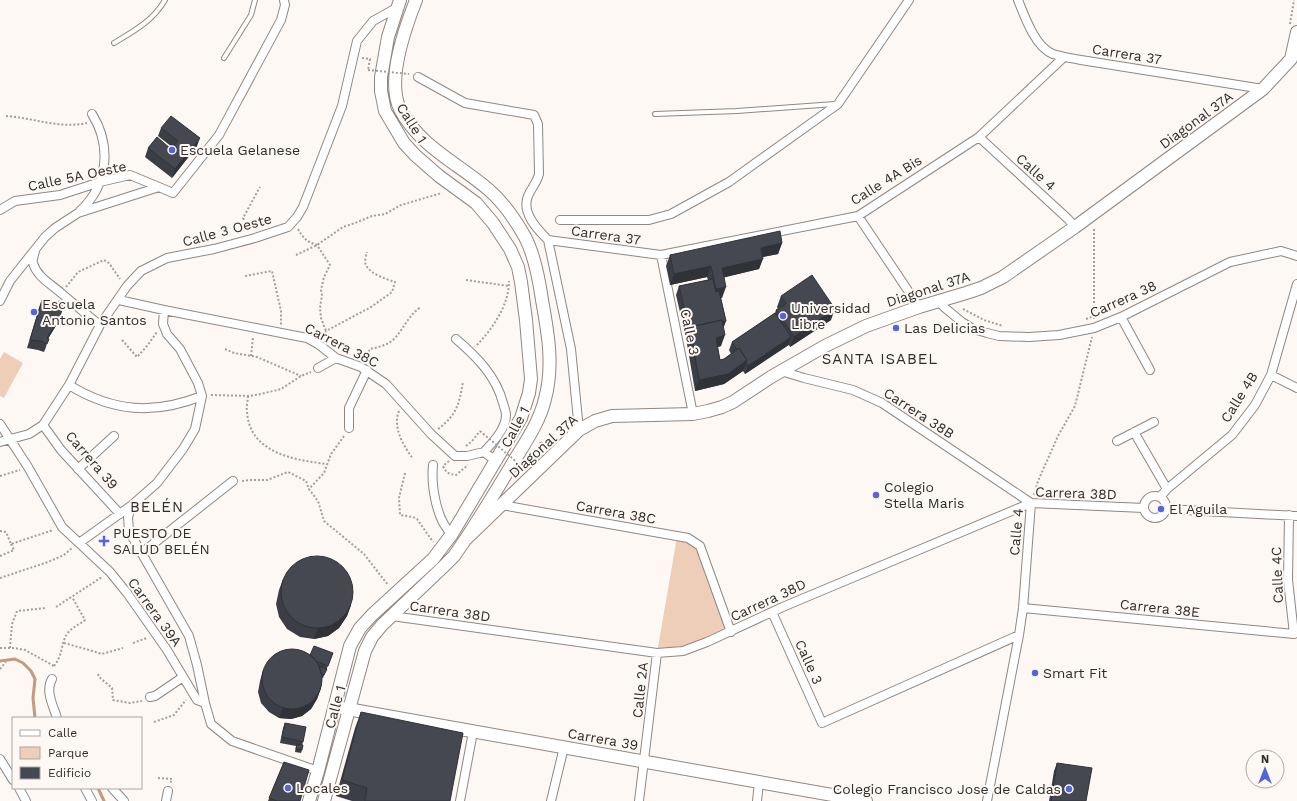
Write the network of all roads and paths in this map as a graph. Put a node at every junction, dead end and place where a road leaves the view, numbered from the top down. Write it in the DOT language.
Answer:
graph roads {
  1 [pos="165,0"];
  2 [pos="255,0"];
  3 [pos="284,0"];
  4 [pos="416,0"];
  5 [pos="909,0"];
  6 [pos="1018,0"];
  7 [pos="1294,0"];
  8 [pos="399,4"];
  9 [pos="1293,30"];
  10 [pos="114,43"];
  11 [pos="1064,57"];
  12 [pos="1294,57"];
  13 [pos="224,58"];
  14 [pos="353,58"];
  15 [pos="378,69"];
  16 [pos="403,71"];
  17 [pos="409,74"];
  18 [pos="377,76"];
  19 [pos="418,77"];
  20 [pos="403,79"];
  21 [pos="1263,89"];
  22 [pos="838,104"];
  23 [pos="655,114"];
  24 [pos="6,116"];
  25 [pos="94,117"];
  26 [pos="978,138"];
  27 [pos="100,182"];
  28 [pos="159,187"];
  29 [pos="260,187"];
  30 [pos="443,192"];
  31 [pos="0,210"];
  32 [pos="78,213"];
  33 [pos="858,216"];
  34 [pos="297,217"];
  35 [pos="560,220"];
  36 [pos="1094,226"];
  37 [pos="1075,227"];
  38 [pos="255,238"];
  39 [pos="548,240"];
  40 [pos="317,245"];
  41 [pos="35,248"];
  42 [pos="367,252"];
  43 [pos="296,255"];
  44 [pos="661,255"];
  45 [pos="1297,256"];
  46 [pos="245,276"];
  47 [pos="466,280"];
  48 [pos="508,280"];
  49 [pos="1297,284"];
  50 [pos="127,286"];
  51 [pos="509,286"];
  52 [pos="62,293"];
  53 [pos="119,300"];
  54 [pos="0,301"];
  55 [pos="938,301"];
  56 [pos="421,307"];
  57 [pos="919,307"];
  58 [pos="960,308"];
  59 [pos="164,310"];
  60 [pos="1094,316"];
  61 [pos="1121,317"];
  62 [pos="1084,320"];
  63 [pos="163,324"];
  64 [pos="100,325"];
  65 [pos="1005,326"];
  66 [pos="254,328"];
  67 [pos="1094,328"];
  68 [pos="326,331"];
  69 [pos="281,332"];
  70 [pos="456,339"];
  71 [pos="122,340"];
  72 [pos="318,344"];
  73 [pos="225,349"];
  74 [pos="470,351"];
  75 [pos="251,356"];
  76 [pos="336,358"];
  77 [pos="318,368"];
  78 [pos="364,369"];
  79 [pos="1150,370"];
  80 [pos="781,371"];
  81 [pos="1270,375"];
  82 [pos="301,376"];
  83 [pos="463,382"];
  84 [pos="69,385"];
  85 [pos="1297,388"];
  86 [pos="202,396"];
  87 [pos="248,396"];
  88 [pos="403,402"];
  89 [pos="693,414"];
  90 [pos="1154,422"];
  91 [pos="0,424"];
  92 [pos="43,425"];
  93 [pos="349,428"];
  94 [pos="579,430"];
  95 [pos="1134,432"];
  96 [pos="431,434"];
  97 [pos="114,436"];
  98 [pos="10,440"];
  99 [pos="1117,441"];
  100 [pos="0,442"];
  101 [pos="499,443"];
  102 [pos="455,456"];
  103 [pos="490,456"];
  104 [pos="413,460"];
  105 [pos="520,460"];
  106 [pos="470,463"];
  107 [pos="327,464"];
  108 [pos="433,465"];
  109 [pos="517,466"];
  110 [pos="28,467"];
  111 [pos="78,469"];
  112 [pos="525,469"];
  113 [pos="404,473"];
  114 [pos="0,476"];
  115 [pos="233,481"];
  116 [pos="309,489"];
  117 [pos="1167,489"];
  118 [pos="1160,497"];
  119 [pos="1031,503"];
  120 [pos="132,505"];
  121 [pos="502,505"];
  122 [pos="1144,508"];
  123 [pos="1166,509"];
  124 [pos="120,514"];
  125 [pos="1293,516"];
  126 [pos="62,527"];
  127 [pos="0,531"];
  128 [pos="452,534"];
  129 [pos="465,540"];
  130 [pos="79,543"];
  131 [pos="11,544"];
  132 [pos="437,546"];
  133 [pos="143,552"];
  134 [pos="0,556"];
  135 [pos="110,572"];
  136 [pos="0,578"];
  137 [pos="392,590"];
  138 [pos="72,598"];
  139 [pos="56,607"];
  140 [pos="46,608"];
  141 [pos="1023,608"];
  142 [pos="772,612"];
  143 [pos="392,616"];
  144 [pos="732,632"];
  145 [pos="156,634"];
  146 [pos="1294,634"];
  147 [pos="1019,635"];
  148 [pos="64,643"];
  149 [pos="133,643"];
  150 [pos="0,648"];
  151 [pos="10,648"];
  152 [pos="123,648"];
  153 [pos="657,653"];
  154 [pos="6,662"];
  155 [pos="54,666"];
  156 [pos="0,669"];
  157 [pos="98,674"];
  158 [pos="183,677"];
  159 [pos="52,679"];
  160 [pos="192,692"];
  161 [pos="150,697"];
  162 [pos="205,703"];
  163 [pos="335,707"];
  164 [pos="350,709"];
  165 [pos="57,717"];
  166 [pos="154,722"];
  167 [pos="473,732"];
  168 [pos="564,748"];
  169 [pos="0,759"];
  170 [pos="644,762"];
  171 [pos="3,767"];
  172 [pos="318,771"];
  173 [pos="12,779"];
  174 [pos="759,782"];
  175 [pos="20,789"];
  176 [pos="86,789"];
  177 [pos="113,789"];
  178 [pos="168,791"];
  179 [pos="26,801"];
  180 [pos="92,801"];
  181 [pos="124,801"];
  182 [pos="166,801"];
  183 [pos="309,801"];
  184 [pos="324,801"];
  185 [pos="460,801"];
  186 [pos="550,801"];
  187 [pos="639,801"];
  188 [pos="757,801"];
  189 [pos="866,801"];
  190 [pos="987,801"];
  1 -- 10 [label="lane"];
  2 -- 13 [label="lane"];
  3 -- 28 [label="street, Calle 5A Oeste"];
  4 -- 129 [label="main road, Calle 1"];
  5 -- 22 [label="street"];
  6 -- 11 [label="street, Carrera 37"];
  7 -- 9 [label="path"];
  8 -- 14 [label="street, Calle 3 Oeste"];
  8 -- 103 [label="main road, Calle 1"];
  9 -- 12 [label="main road"];
  11 -- 21 [label="street, Carrera 37"];
  11 -- 26 [label="street, Calle 4A Bis"];
  12 -- 21 [label="main road, Diagonal 37A"];
  14 -- 17 [label="path, bridge"];
  14 -- 34 [label="street, Calle 3 Oeste"];
  15 -- 18 [label="path"];
  16 -- 20 [label="path"];
  19 -- 39 [label="street"];
  21 -- 37 [label="main road, Diagonal 37A"];
  22 -- 23 [label="lane"];
  22 -- 35 [label="street"];
  24 -- 25 [label="path"];
  25 -- 27 [label="street"];
  26 -- 33 [label="street, Calle 4A Bis"];
  26 -- 37 [label="street, Calle 4"];
  27 -- 28 [label="street, Calle 5A Oeste"];
  27 -- 31 [label="street, Calle 5A Oeste"];
  27 -- 32 [label="street"];
  28 -- 32 [label="street"];
  29 -- 38 [label="path"];
  30 -- 40 [label="path"];
  32 -- 41 [label="street"];
  33 -- 44 [label="street, Calle 4A Bis"];
  33 -- 57 [label="street"];
  34 -- 38 [label="street, Calle 3 Oeste"];
  34 -- 40 [label="path"];
  36 -- 60 [label="path, Calle 4"];
  37 -- 55 [label="main road, Diagonal 37A"];
  38 -- 50 [label="street, Calle 3 Oeste"];
  39 -- 44 [label="street, Carrera 37"];
  39 -- 94 [label="street"];
  40 -- 43 [label="path"];
  40 -- 68 [label="path"];
  41 -- 52 [label="street"];
  41 -- 54 [label="street"];
  42 -- 68 [label="path"];
  44 -- 89 [label="street, Calle 3"];
  45 -- 61 [label="street, Carrera 38"];
  46 -- 69 [label="path"];
  47 -- 51 [label="path"];
  48 -- 51 [label="path"];
  49 -- 81 [label="street, Calle 4B"];
  50 -- 52 [label="path"];
  50 -- 53 [label="street, Calle 3 Oeste"];
  51 -- 74 [label="path"];
  52 -- 64 [label="street"];
  53 -- 59 [label="street, Carrera 38C"];
  53 -- 64 [label="street, Calle 3 Oeste"];
  55 -- 57 [label="main road, Diagonal 37A"];
  55 -- 67 [label="street, Carrera 38"];
  56 -- 78 [label="path"];
  57 -- 80 [label="main road, Diagonal 37A"];
  58 -- 65 [label="path"];
  59 -- 63 [label="street"];
  59 -- 66 [label="street, Carrera 38C"];
  60 -- 62 [label="path"];
  60 -- 67 [label="path, Calle 4"];
  61 -- 67 [label="street, Carrera 38"];
  61 -- 79 [label="street"];
  63 -- 71 [label="path"];
  63 -- 86 [label="street"];
  64 -- 84 [label="street, Calle 3 Oeste"];
  66 -- 69 [label="street, Carrera 38C"];
  66 -- 75 [label="path"];
  67 -- 119 [label="path, Calle 4"];
  68 -- 72 [label="path"];
  69 -- 72 [label="street, Carrera 38C"];
  70 -- 74 [label="street"];
  72 -- 76 [label="street, Carrera 38C"];
  73 -- 75 [label="path"];
  74 -- 103 [label="street"];
  75 -- 82 [label="path"];
  76 -- 77 [label="street"];
  76 -- 78 [label="street, Carrera 38C"];
  77 -- 82 [label="path"];
  78 -- 88 [label="street, Carrera 38C"];
  78 -- 93 [label="street"];
  80 -- 89 [label="main road, Diagonal 37A"];
  80 -- 119 [label="street, Carrera 38B"];
  81 -- 85 [label="street"];
  81 -- 117 [label="street, Calle 4B"];
  82 -- 87 [label="path"];
  83 -- 96 [label="path"];
  84 -- 86 [label="street"];
  84 -- 92 [label="street, Calle 3 Oeste"];
  86 -- 87 [label="path"];
  86 -- 120 [label="street"];
  87 -- 107 [label="path"];
  88 -- 96 [label="street, Carrera 38C"];
  88 -- 104 [label="path"];
  89 -- 94 [label="main road, Diagonal 37A"];
  90 -- 95 [label="street"];
  91 -- 98 [label="street, Carrera 39A"];
  92 -- 98 [label="street, Calle 3 Oeste"];
  92 -- 111 [label="street, Carrera 39"];
  93 -- 107 [label="path"];
  94 -- 121 [label="main road, Diagonal 37A"];
  95 -- 99 [label="street"];
  95 -- 117 [label="street"];
  96 -- 102 [label="street, Carrera 38C"];
  97 -- 111 [label="street"];
  98 -- 100 [label="street, Calle 3 Oeste"];
  98 -- 110 [label="street, Carrera 39A"];
  101 -- 103 [label="path"];
  102 -- 103 [label="street"];
  102 -- 106 [label="path"];
  102 -- 112 [label="path, bridge"];
  103 -- 128 [label="main road, Calle 1"];
  105 -- 109 [label="path"];
  107 -- 116 [label="path"];
  108 -- 128 [label="street"];
  110 -- 114 [label="path"];
  110 -- 126 [label="street, Carrera 39A"];
  111 -- 124 [label="street, Carrera 39"];
  113 -- 132 [label="path"];
  115 -- 116 [label="path, Carrera 38D"];
  115 -- 133 [label="street"];
  116 -- 137 [label="path, Carrera 38D"];
  117 -- 118 [label="street, Calle 4B"];
  118 -- 122 [label="street"];
  118 -- 123 [label="street"];
  119 -- 122 [label="street, Carrera 38D"];
  119 -- 141 [label="street, Calle 4"];
  119 -- 142 [label="street, Carrera 38D"];
  120 -- 124 [label="street"];
  120 -- 133 [label="street"];
  121 -- 129 [label="main road, Diagonal 37A"];
  121 -- 144 [label="street, Carrera 38C"];
  122 -- 123 [label="street"];
  123 -- 125 [label="street"];
  124 -- 130 [label="street"];
  125 -- 146 [label="street, Calle 4C"];
  126 -- 130 [label="street, Carrera 39A"];
  126 -- 131 [label="path"];
  127 -- 131 [label="path"];
  128 -- 163 [label="main road, Calle 1"];
  129 -- 143 [label="main road, Calle 1"];
  130 -- 135 [label="street, Carrera 39A"];
  130 -- 136 [label="path"];
  131 -- 134 [label="path"];
  133 -- 162 [label="street"];
  135 -- 138 [label="path"];
  135 -- 145 [label="street, Carrera 39A"];
  138 -- 139 [label="path"];
  138 -- 148 [label="path"];
  140 -- 151 [label="path"];
  141 -- 146 [label="street, Carrera 38E"];
  141 -- 147 [label="street, Calle 4"];
  142 -- 144 [label="street, Carrera 38D"];
  142 -- 147 [label="street, Calle 3"];
  143 -- 153 [label="street, Carrera 38D"];
  143 -- 164 [label="main road, Calle 1"];
  144 -- 153 [label="street, Carrera 38D"];
  145 -- 149 [label="path"];
  145 -- 158 [label="street, Carrera 39A"];
  147 -- 190 [label="street, Calle 4"];
  148 -- 152 [label="path"];
  148 -- 155 [label="path"];
  150 -- 151 [label="path"];
  151 -- 155 [label="path"];
  153 -- 170 [label="street, Calle 2A"];
  154 -- 156 [label="path"];
  155 -- 159 [label="path"];
  157 -- 161 [label="path"];
  158 -- 160 [label="street, Carrera 39A"];
  158 -- 161 [label="street"];
  159 -- 165 [label="street"];
  160 -- 162 [label="street, Carrera 39A"];
  160 -- 166 [label="path"];
  162 -- 172 [label="street"];
  163 -- 164 [label="main road, Carrera 39"];
  163 -- 172 [label="main road, Calle 1"];
  164 -- 167 [label="main road, Carrera 39"];
  164 -- 184 [label="main road, Calle 1"];
  167 -- 168 [label="main road, Carrera 39"];
  167 -- 185 [label="street"];
  168 -- 170 [label="main road, Carrera 39"];
  168 -- 186 [label="street"];
  169 -- 171 [label="street"];
  170 -- 174 [label="main road, Carrera 39"];
  170 -- 187 [label="street, Calle 2A"];
  171 -- 173 [label="street"];
  172 -- 183 [label="main road, Calle 1"];
  174 -- 188 [label="street"];
  174 -- 189 [label="main road, Carrera 39"];
  175 -- 179 [label="street"];
  176 -- 180 [label="street"];
  177 -- 181 [label="street"];
  178 -- 182 [label="street"];
}
